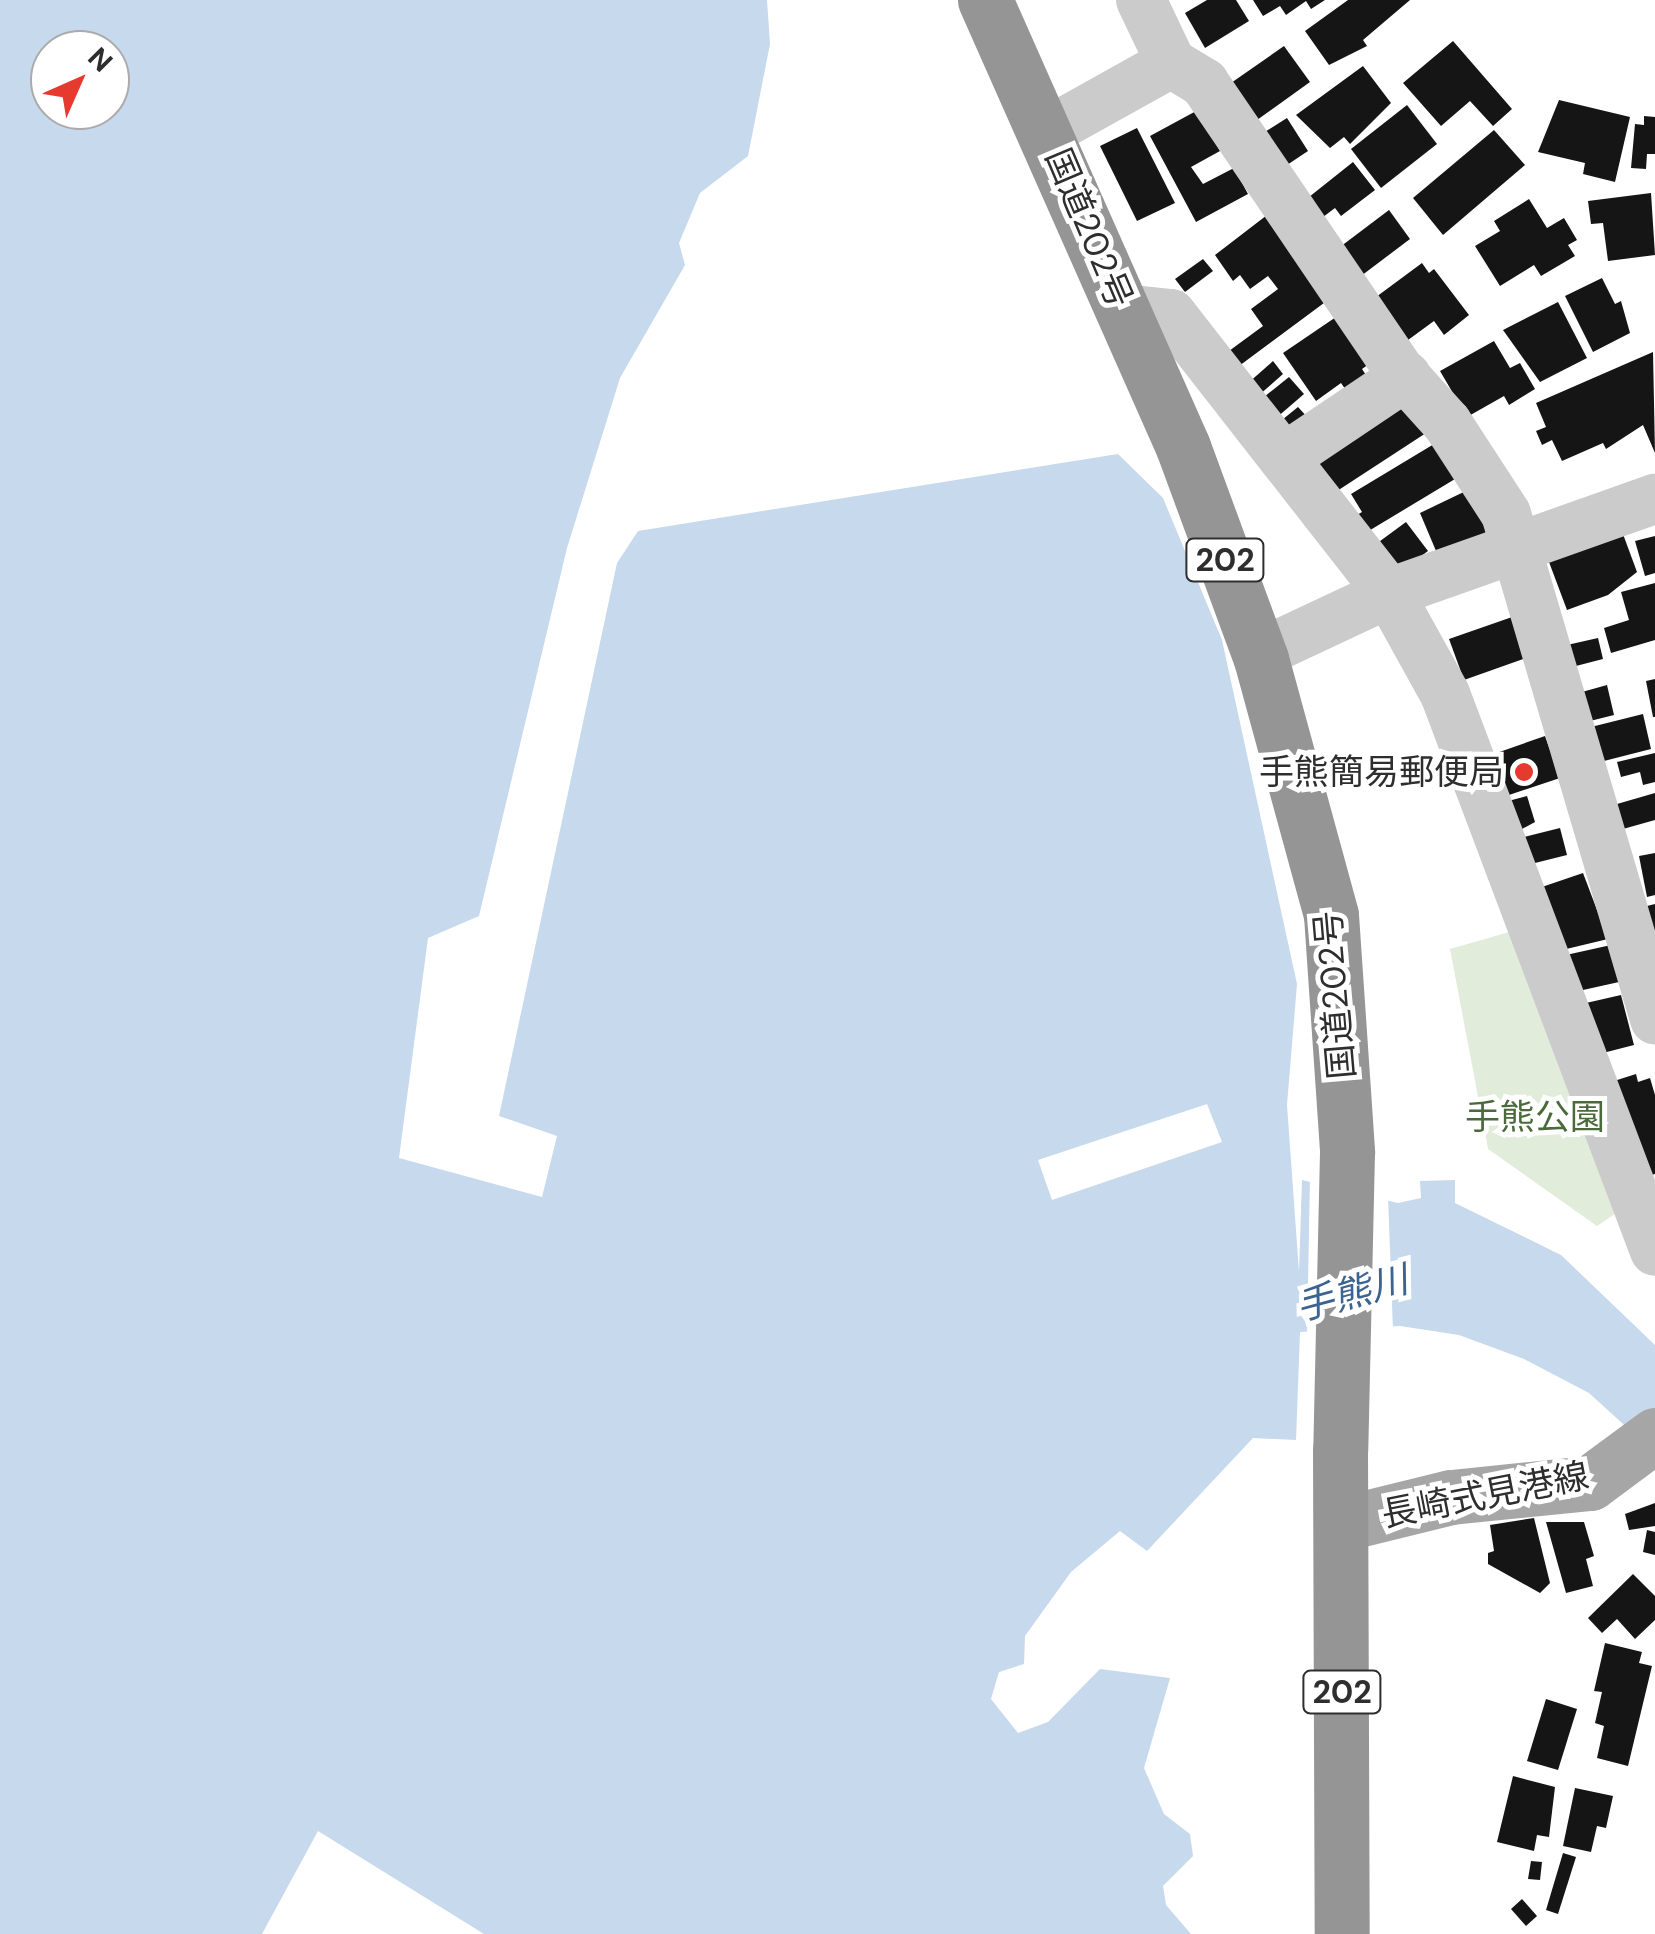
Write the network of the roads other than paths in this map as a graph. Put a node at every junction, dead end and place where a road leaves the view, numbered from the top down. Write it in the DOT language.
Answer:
graph roads {
  1 [pos="985,0"];
  2 [pos="1142,0"];
  3 [pos="1171,63"];
  4 [pos="1047,132"];
  5 [pos="1124,309"];
  6 [pos="1406,376"];
  7 [pos="1284,458"];
  8 [pos="1655,498"];
  9 [pos="1514,552"];
  10 [pos="1389,593"];
  11 [pos="1259,654"];
  12 [pos="1655,1019"];
  13 [pos="1655,1251"];
  14 [pos="1640,1446"];
  15 [pos="1341,1524"];
  16 [pos="1342,1934"];
  1 -- 4 [label="highway, 国道202号 / 202"];
  2 -- 3 [label="street"];
  3 -- 4 [label="street"];
  3 -- 6 [label="street"];
  4 -- 5 [label="highway, 国道202号 / 202"];
  5 -- 7 [label="street"];
  5 -- 11 [label="highway, 国道202号 / 202"];
  6 -- 7 [label="street"];
  6 -- 9 [label="street"];
  7 -- 10 [label="street"];
  8 -- 9 [label="street"];
  9 -- 10 [label="street"];
  9 -- 12 [label="street"];
  10 -- 11 [label="street"];
  10 -- 13 [label="street"];
  11 -- 15 [label="highway, 国道202号 / 202"];
  14 -- 15 [label="main road, 長崎式見港線"];
  15 -- 16 [label="highway, 国道202号 / 202"];
}
